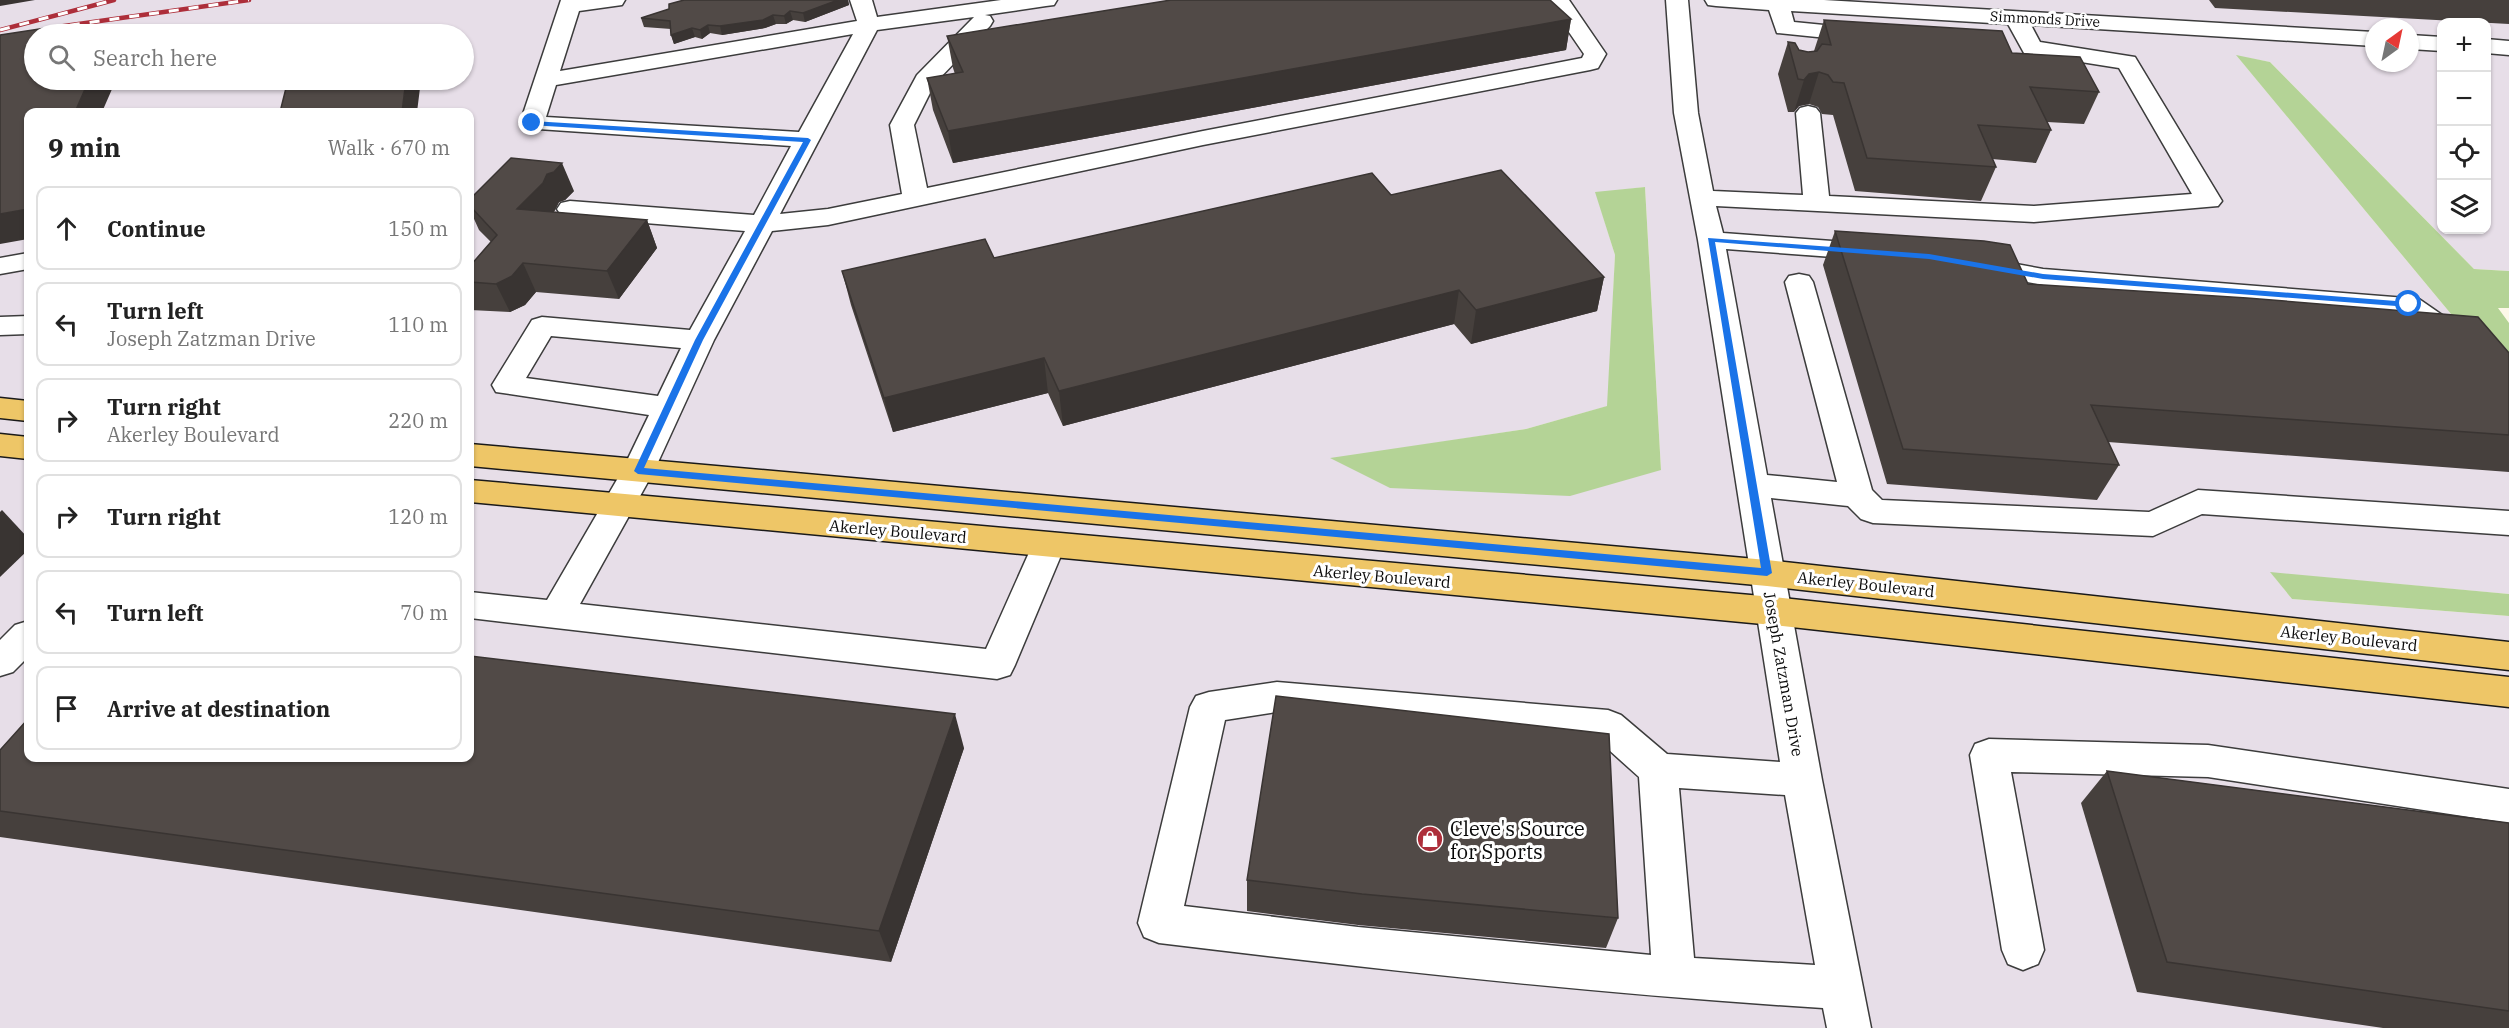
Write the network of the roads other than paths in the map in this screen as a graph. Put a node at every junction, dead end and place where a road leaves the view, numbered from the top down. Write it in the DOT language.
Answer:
graph roads {
  1 [pos="614,0"];
  2 [pos="861,0"];
  3 [pos="1046,0"];
  4 [pos="1558,0"];
  5 [pos="1677,0"];
  6 [pos="1716,0"];
  7 [pos="2128,0"];
  8 [pos="571,3"];
  9 [pos="1779,4"];
  10 [pos="993,9"];
  11 [pos="2016,18"];
  12 [pos="869,25"];
  13 [pos="2143,25"];
  14 [pos="1891,37"];
  15 [pos="2365,38"];
  16 [pos="2419,43"];
  17 [pos="2437,44"];
  18 [pos="2491,46"];
  19 [pos="2509,48"];
  20 [pos="546,80"];
  21 [pos="1808,113"];
  22 [pos="808,140"];
  23 [pos="916,198"];
  24 [pos="1702,198"];
  25 [pos="1818,203"];
  26 [pos="570,209"];
  27 [pos="762,224"];
  28 [pos="1711,240"];
  29 [pos="1895,254"];
  30 [pos="1952,261"];
  31 [pos="24,262"];
  32 [pos="0,266"];
  33 [pos="1799,282"];
  34 [pos="2208,289"];
  35 [pos="2226,314"];
  36 [pos="0,326"];
  37 [pos="24,326"];
  38 [pos="2404,336"];
  39 [pos="699,340"];
  40 [pos="2461,341"];
  41 [pos="2509,401"];
  42 [pos="0,408"];
  43 [pos="668,408"];
  44 [pos="24,411"];
  45 [pos="0,445"];
  46 [pos="24,448"];
  47 [pos="474,455"];
  48 [pos="638,471"];
  49 [pos="1752,485"];
  50 [pos="474,491"];
  51 [pos="1857,495"];
  52 [pos="618,504"];
  53 [pos="2509,523"];
  54 [pos="1048,546"];
  55 [pos="1767,573"];
  56 [pos="474,605"];
  57 [pos="1773,611"];
  58 [pos="557,614"];
  59 [pos="24,639"];
  60 [pos="2509,656"];
  61 [pos="0,662"];
  62 [pos="2509,692"];
  63 [pos="1658,770"];
  64 [pos="1802,780"];
  65 [pos="2509,806"];
  66 [pos="2023,951"];
  67 [pos="1674,978"];
  68 [pos="1845,1008"];
  1 -- 8 [label="street"];
  2 -- 12 [label="street"];
  3 -- 10 [label="street"];
  4 -- 23 [label="street"];
  5 -- 24 [label="street, Joseph Zatzman Drive"];
  6 -- 9 [label="street, Simmonds Drive"];
  7 -- 13 [label="street"];
  8 -- 20 [label="street"];
  9 -- 11 [label="street, Simmonds Drive"];
  9 -- 14 [label="street"];
  10 -- 12 [label="street"];
  10 -- 23 [label="street"];
  11 -- 13 [label="street, Simmonds Drive"];
  11 -- 25 [label="street"];
  12 -- 20 [label="street"];
  12 -- 22 [label="street"];
  13 -- 15 [label="street, Simmonds Drive"];
  16 -- 17 [label="street"];
  18 -- 19 [label="street"];
  20 -- 22 [label="street"];
  21 -- 25 [label="street"];
  22 -- 27 [label="street"];
  23 -- 27 [label="street"];
  24 -- 25 [label="street"];
  24 -- 28 [label="street, Joseph Zatzman Drive"];
  26 -- 27 [label="street"];
  27 -- 39 [label="street"];
  28 -- 29 [label="street"];
  28 -- 49 [label="street, Joseph Zatzman Drive"];
  30 -- 34 [label="street"];
  31 -- 32 [label="street"];
  33 -- 51 [label="street"];
  34 -- 35 [label="street"];
  34 -- 40 [label="street"];
  36 -- 37 [label="street"];
  38 -- 40 [label="street"];
  39 -- 43 [label="street"];
  39 -- 43 [label="street"];
  40 -- 41 [label="street"];
  42 -- 44 [label="main road"];
  43 -- 48 [label="street"];
  45 -- 46 [label="main road"];
  47 -- 48 [label="main road, Akerley Boulevard"];
  48 -- 52 [label="street"];
  48 -- 55 [label="main road, Akerley Boulevard"];
  49 -- 51 [label="street"];
  49 -- 55 [label="street, Joseph Zatzman Drive"];
  50 -- 52 [label="main road, Akerley Boulevard"];
  51 -- 53 [label="street"];
  52 -- 54 [label="main road, Akerley Boulevard"];
  52 -- 58 [label="street"];
  54 -- 57 [label="main road, Akerley Boulevard"];
  54 -- 58 [label="street"];
  55 -- 57 [label="street, Joseph Zatzman Drive"];
  55 -- 60 [label="main road, Akerley Boulevard"];
  56 -- 58 [label="street"];
  57 -- 62 [label="main road, Akerley Boulevard"];
  57 -- 64 [label="street, Joseph Zatzman Drive"];
  59 -- 61 [label="street"];
  63 -- 64 [label="street"];
  63 -- 67 [label="street"];
  63 -- 67 [label="street"];
  64 -- 68 [label="street, Joseph Zatzman Drive"];
  65 -- 66 [label="street"];
  67 -- 68 [label="street"];
}
